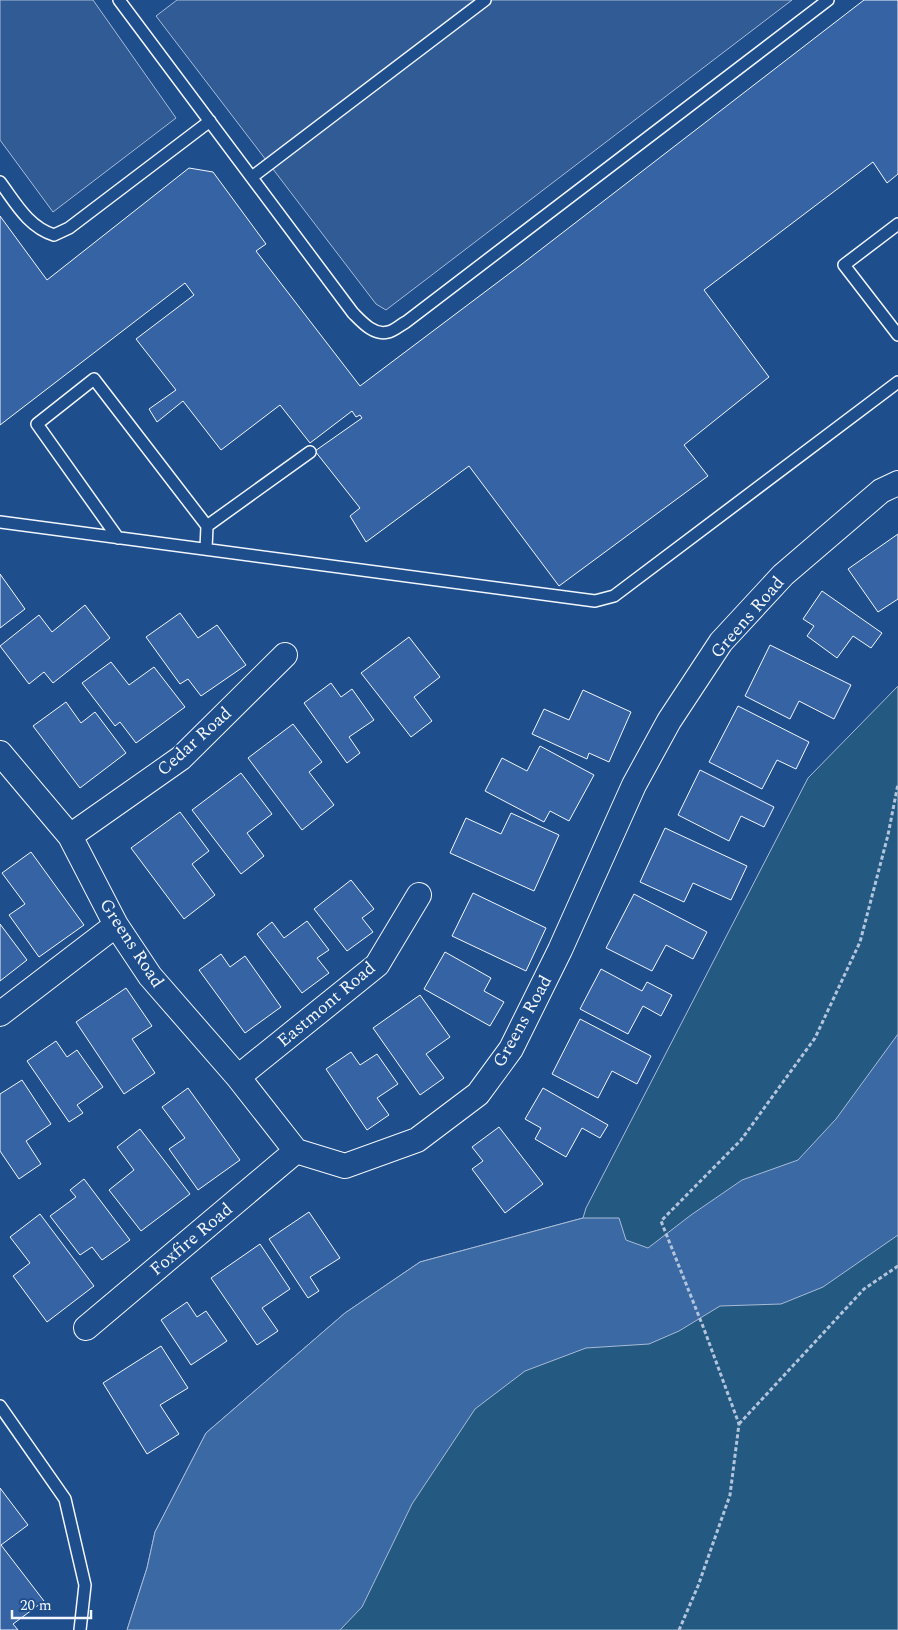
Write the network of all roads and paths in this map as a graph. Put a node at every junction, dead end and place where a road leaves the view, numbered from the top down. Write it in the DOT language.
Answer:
graph roads {
  1 [pos="119,0"];
  2 [pos="485,0"];
  3 [pos="828,0"];
  4 [pos="210,121"];
  5 [pos="252,178"];
  6 [pos="0,182"];
  7 [pos="898,224"];
  8 [pos="898,335"];
  9 [pos="898,382"];
  10 [pos="310,452"];
  11 [pos="898,483"];
  12 [pos="0,522"];
  13 [pos="207,526"];
  14 [pos="118,538"];
  15 [pos="206,550"];
  16 [pos="285,655"];
  17 [pos="0,753"];
  18 [pos="898,784"];
  19 [pos="70,836"];
  20 [pos="419,896"];
  21 [pos="116,925"];
  22 [pos="0,1014"];
  23 [pos="238,1077"];
  24 [pos="296,1151"];
  25 [pos="898,1266"];
  26 [pos="86,1328"];
  27 [pos="0,1406"];
  28 [pos="739,1424"];
  29 [pos="80,1630"];
  30 [pos="679,1630"];
  1 -- 4 [label="lane"];
  2 -- 5 [label="lane"];
  3 -- 5 [label="lane"];
  4 -- 5 [label="lane"];
  4 -- 6 [label="lane"];
  7 -- 8 [label="lane"];
  9 -- 15 [label="lane"];
  10 -- 13 [label="lane"];
  11 -- 24 [label="street, Greens Road"];
  12 -- 14 [label="lane"];
  13 -- 14 [label="lane"];
  13 -- 15 [label="lane"];
  14 -- 15 [label="lane"];
  16 -- 19 [label="street, Cedar Road"];
  17 -- 19 [label="street, Greens Road"];
  18 -- 28 [label="path"];
  19 -- 21 [label="street, Greens Road"];
  20 -- 23 [label="street, Eastmont Road"];
  21 -- 22 [label="street"];
  21 -- 23 [label="street, Greens Road"];
  23 -- 24 [label="street, Greens Road"];
  24 -- 26 [label="street, Foxfire Road"];
  25 -- 28 [label="path"];
  27 -- 29 [label="lane"];
  28 -- 30 [label="path"];
}
